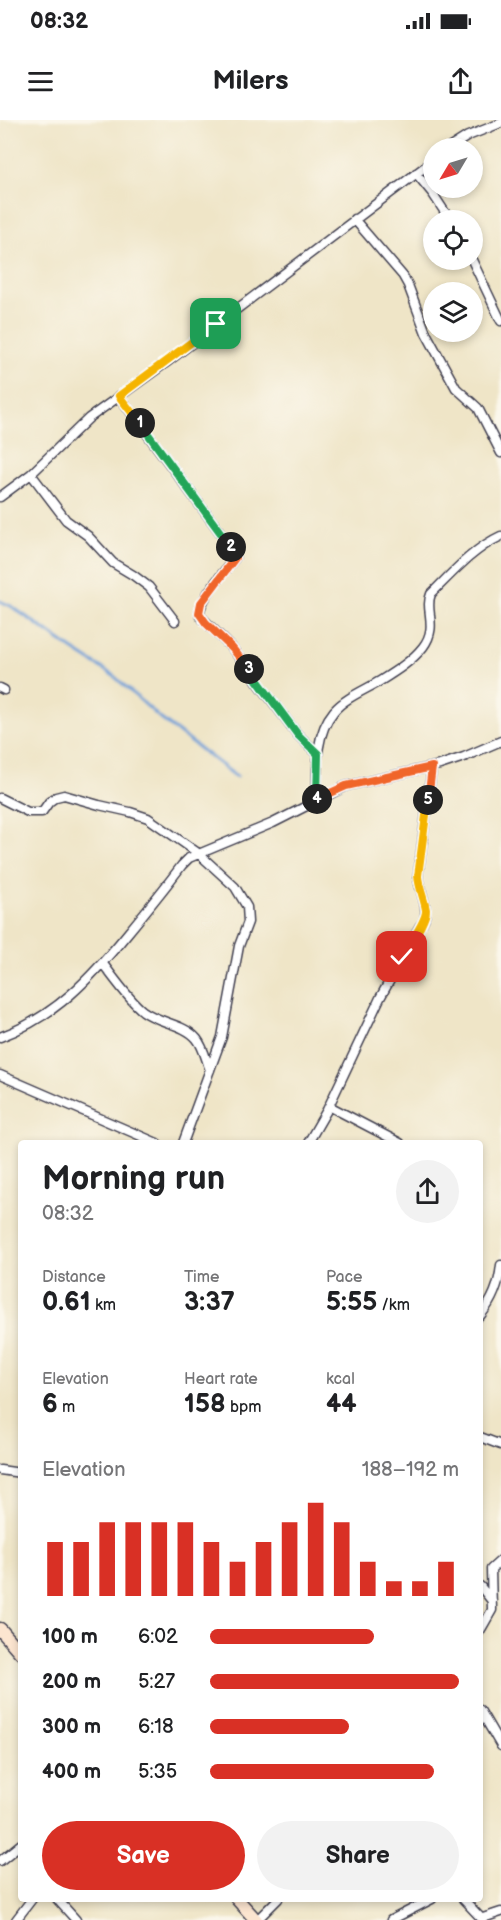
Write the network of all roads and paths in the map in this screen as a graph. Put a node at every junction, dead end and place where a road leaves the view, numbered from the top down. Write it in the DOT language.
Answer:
graph roads {
  1 [pos="501,123"];
  2 [pos="464,138"];
  3 [pos="423,168"];
  4 [pos="416,173"];
  5 [pos="443,210"];
  6 [pos="354,219"];
  7 [pos="477,270"];
  8 [pos="501,321"];
  9 [pos="119,396"];
  10 [pos="501,453"];
  11 [pos="31,474"];
  12 [pos="0,497"];
  13 [pos="501,536"];
  14 [pos="175,621"];
  15 [pos="501,741"];
  16 [pos="318,754"];
  17 [pos="432,767"];
  18 [pos="0,798"];
  19 [pos="317,800"];
  20 [pos="198,853"];
  21 [pos="103,964"];
  22 [pos="0,1037"];
  23 [pos="210,1071"];
  24 [pos="0,1075"];
  25 [pos="329,1106"];
  26 [pos="150,1140"];
  27 [pos="184,1140"];
  28 [pos="310,1140"];
  29 [pos="394,1140"];
  30 [pos="501,1265"];
  31 [pos="483,1312"];
  32 [pos="483,1438"];
  33 [pos="501,1445"];
  34 [pos="0,1470"];
  35 [pos="18,1473"];
  36 [pos="501,1560"];
  37 [pos="483,1590"];
  38 [pos="492,1601"];
  39 [pos="483,1626"];
  40 [pos="0,1629"];
  41 [pos="18,1650"];
  42 [pos="483,1715"];
  43 [pos="501,1746"];
  44 [pos="18,1846"];
  45 [pos="0,1861"];
  46 [pos="30,1902"];
  47 [pos="60,1902"];
  48 [pos="240,1902"];
  49 [pos="275,1902"];
  50 [pos="426,1902"];
  51 [pos="466,1902"];
  52 [pos="501,1912"];
  53 [pos="16,1920"];
  54 [pos="76,1920"];
  55 [pos="257,1920"];
  56 [pos="391,1920"];
  1 -- 2 [label="street"];
  3 -- 4 [label="street"];
  4 -- 5 [label="street"];
  4 -- 6 [label="street"];
  6 -- 9 [label="street"];
  6 -- 10 [label="street"];
  7 -- 8 [label="street"];
  9 -- 11 [label="street"];
  9 -- 16 [label="street"];
  11 -- 12 [label="street"];
  11 -- 14 [label="street"];
  13 -- 16 [label="street"];
  15 -- 17 [label="street"];
  16 -- 19 [label="street"];
  17 -- 19 [label="street"];
  17 -- 25 [label="street"];
  18 -- 20 [label="street"];
  19 -- 20 [label="street"];
  20 -- 21 [label="street"];
  20 -- 23 [label="street"];
  21 -- 22 [label="street"];
  21 -- 23 [label="street"];
  23 -- 27 [label="street"];
  24 -- 26 [label="street"];
  25 -- 28 [label="street"];
  25 -- 29 [label="street"];
  30 -- 31 [label="street"];
  32 -- 33 [label="street"];
  34 -- 35 [label="street"];
  36 -- 38 [label="street"];
  37 -- 38 [label="street"];
  38 -- 39 [label="street"];
  40 -- 41 [label="main road"];
  42 -- 43 [label="street"];
  44 -- 45 [label="street"];
  46 -- 53 [label="street"];
  47 -- 54 [label="street"];
  48 -- 55 [label="main road"];
  49 -- 55 [label="street"];
  50 -- 56 [label="street"];
  51 -- 52 [label="street"];
}
